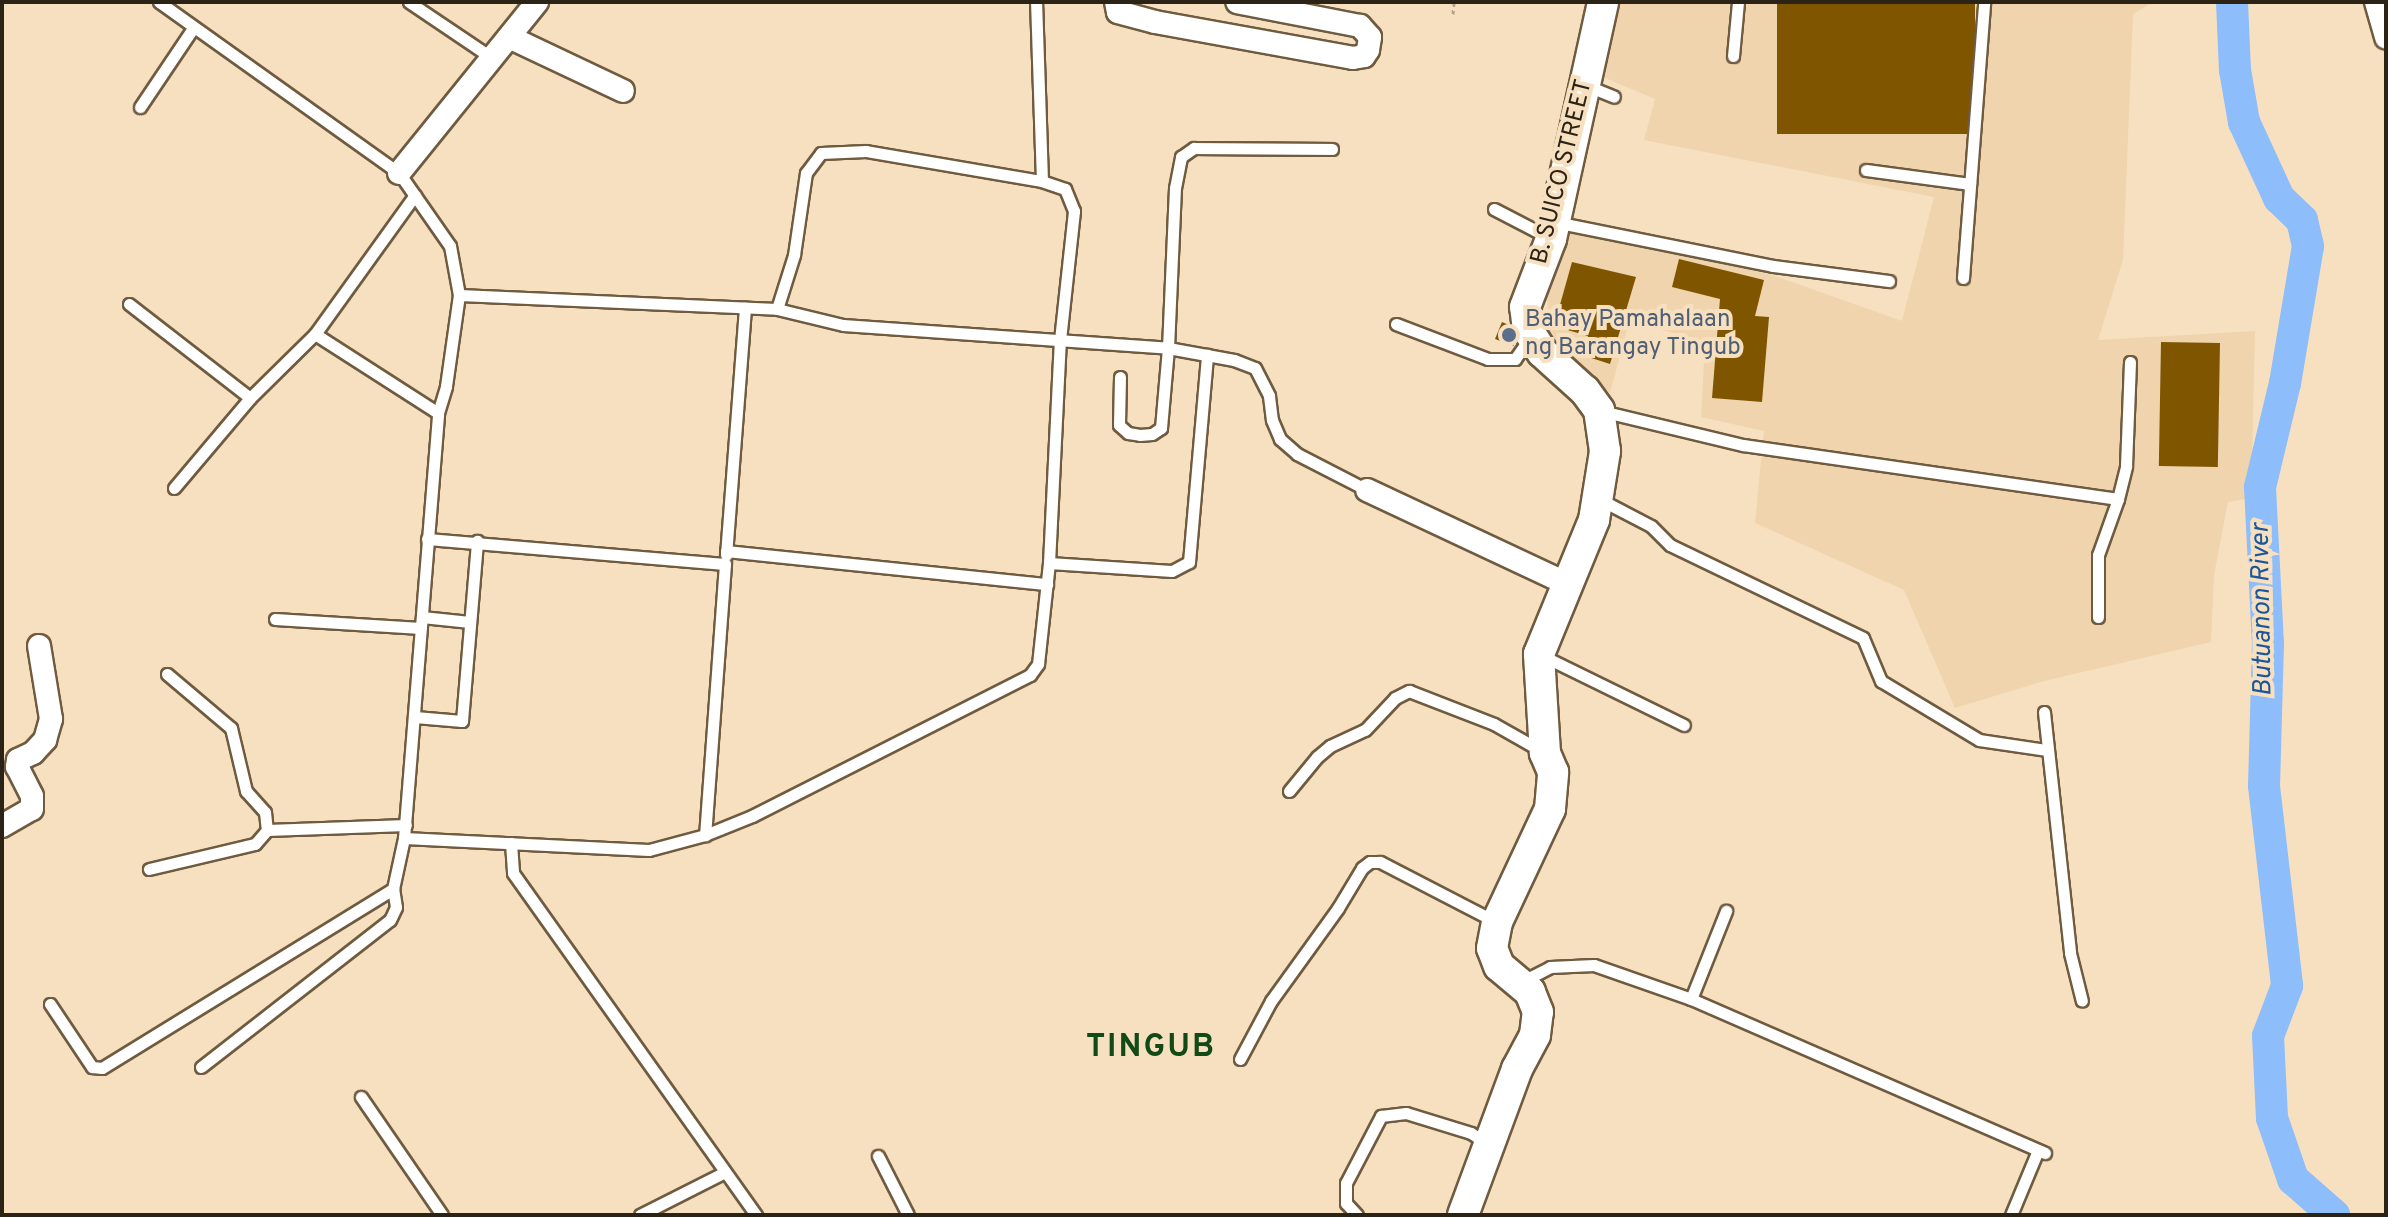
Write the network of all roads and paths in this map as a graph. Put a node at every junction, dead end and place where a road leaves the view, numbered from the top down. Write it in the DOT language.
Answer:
graph roads {
  1 [pos="159,2"];
  2 [pos="409,2"];
  3 [pos="537,2"];
  4 [pos="1036,2"];
  5 [pos="1116,2"];
  6 [pos="1237,2"];
  7 [pos="1454,2"];
  8 [pos="1603,2"];
  9 [pos="1738,2"];
  10 [pos="1984,2"];
  11 [pos="2376,2"];
  12 [pos="1306,9"];
  13 [pos="1453,14"];
  14 [pos="193,28"];
  15 [pos="509,37"];
  16 [pos="2386,38"];
  17 [pos="1733,56"];
  18 [pos="492,58"];
  19 [pos="1584,84"];
  20 [pos="623,91"];
  21 [pos="1614,97"];
  22 [pos="140,107"];
  23 [pos="1332,149"];
  24 [pos="1866,170"];
  25 [pos="399,173"];
  26 [pos="1042,181"];
  27 [pos="1970,184"];
  28 [pos="415,195"];
  29 [pos="1494,209"];
  30 [pos="1553,230"];
  31 [pos="1963,278"];
  32 [pos="1889,281"];
  33 [pos="459,295"];
  34 [pos="129,304"];
  35 [pos="745,308"];
  36 [pos="777,309"];
  37 [pos="1396,324"];
  38 [pos="315,334"];
  39 [pos="1531,335"];
  40 [pos="1060,340"];
  41 [pos="1168,348"];
  42 [pos="1207,355"];
  43 [pos="2130,362"];
  44 [pos="1120,377"];
  45 [pos="250,398"];
  46 [pos="1599,410"];
  47 [pos="438,413"];
  48 [pos="174,488"];
  49 [pos="1367,490"];
  50 [pos="1598,497"];
  51 [pos="2118,499"];
  52 [pos="427,539"];
  53 [pos="477,541"];
  54 [pos="726,551"];
  55 [pos="1049,563"];
  56 [pos="725,564"];
  57 [pos="1047,584"];
  58 [pos="1568,584"];
  59 [pos="2098,617"];
  60 [pos="275,619"];
  61 [pos="422,622"];
  62 [pos="470,622"];
  63 [pos="39,646"];
  64 [pos="1539,654"];
  65 [pos="167,674"];
  66 [pos="2044,712"];
  67 [pos="415,717"];
  68 [pos="1684,725"];
  69 [pos="2047,750"];
  70 [pos="1545,753"];
  71 [pos="1289,791"];
  72 [pos="406,825"];
  73 [pos="2,826"];
  74 [pos="267,830"];
  75 [pos="705,835"];
  76 [pos="404,838"];
  77 [pos="511,843"];
  78 [pos="149,869"];
  79 [pos="393,889"];
  80 [pos="1726,911"];
  81 [pos="1497,922"];
  82 [pos="1521,982"];
  83 [pos="1691,999"];
  84 [pos="2082,1001"];
  85 [pos="50,1004"];
  86 [pos="1240,1059"];
  87 [pos="201,1067"];
  88 [pos="361,1097"];
  89 [pos="1489,1144"];
  90 [pos="878,1156"];
  91 [pos="725,1172"];
  92 [pos="442,1215"];
  93 [pos="640,1215"];
  94 [pos="756,1215"];
  95 [pos="908,1215"];
  96 [pos="1357,1215"];
  97 [pos="1463,1215"];
  98 [pos="2011,1215"];
  1 -- 14 [label="lane"];
  2 -- 18 [label="lane"];
  3 -- 15 [label="street"];
  4 -- 26 [label="lane"];
  5 -- 12 [label="street"];
  6 -- 12 [label="street"];
  7 -- 13 [label="path"];
  8 -- 19 [label="street, B. SUICO STREET"];
  9 -- 17 [label="lane"];
  10 -- 27 [label="lane"];
  11 -- 16 [label="street"];
  14 -- 22 [label="lane"];
  14 -- 25 [label="lane"];
  15 -- 18 [label="street"];
  15 -- 20 [label="street"];
  18 -- 25 [label="street"];
  19 -- 21 [label="lane"];
  19 -- 30 [label="street, B. SUICO STREET"];
  23 -- 41 [label="lane"];
  24 -- 27 [label="lane"];
  25 -- 28 [label="lane"];
  26 -- 36 [label="lane"];
  26 -- 40 [label="lane"];
  27 -- 31 [label="lane"];
  28 -- 33 [label="lane"];
  28 -- 38 [label="lane"];
  29 -- 30 [label="lane"];
  30 -- 32 [label="lane"];
  30 -- 39 [label="street, B. SUICO STREET"];
  33 -- 35 [label="lane"];
  33 -- 47 [label="lane"];
  34 -- 45 [label="lane"];
  35 -- 36 [label="lane"];
  35 -- 54 [label="lane"];
  36 -- 40 [label="lane"];
  37 -- 39 [label="lane"];
  38 -- 45 [label="lane"];
  38 -- 47 [label="lane"];
  39 -- 46 [label="street"];
  40 -- 41 [label="lane"];
  40 -- 55 [label="lane"];
  41 -- 42 [label="lane"];
  41 -- 44 [label="lane"];
  42 -- 49 [label="lane"];
  42 -- 55 [label="lane"];
  43 -- 51 [label="lane"];
  45 -- 48 [label="lane"];
  46 -- 50 [label="street"];
  46 -- 51 [label="lane"];
  47 -- 52 [label="lane"];
  49 -- 58 [label="street"];
  50 -- 58 [label="street"];
  50 -- 69 [label="lane"];
  51 -- 59 [label="lane"];
  52 -- 53 [label="lane"];
  52 -- 61 [label="lane"];
  53 -- 56 [label="lane"];
  53 -- 62 [label="lane"];
  54 -- 56 [label="lane"];
  54 -- 57 [label="lane"];
  55 -- 57 [label="lane"];
  56 -- 75 [label="lane"];
  57 -- 75 [label="lane"];
  58 -- 64 [label="street"];
  60 -- 61 [label="lane"];
  61 -- 62 [label="lane"];
  61 -- 67 [label="lane"];
  62 -- 67 [label="lane"];
  63 -- 73 [label="street"];
  64 -- 68 [label="lane"];
  64 -- 70 [label="street"];
  65 -- 74 [label="lane"];
  66 -- 69 [label="lane"];
  67 -- 72 [label="lane"];
  69 -- 84 [label="lane"];
  70 -- 71 [label="lane"];
  70 -- 81 [label="street"];
  72 -- 74 [label="lane"];
  72 -- 76 [label="lane"];
  74 -- 78 [label="lane"];
  75 -- 77 [label="lane"];
  76 -- 77 [label="lane"];
  76 -- 79 [label="lane"];
  77 -- 91 [label="lane"];
  79 -- 85 [label="lane"];
  79 -- 87 [label="lane"];
  80 -- 83 [label="lane"];
  81 -- 82 [label="street"];
  81 -- 86 [label="lane"];
  82 -- 83 [label="lane"];
  82 -- 89 [label="street"];
  83 -- 98 [label="lane"];
  88 -- 92 [label="lane"];
  89 -- 96 [label="lane"];
  89 -- 97 [label="street"];
  90 -- 95 [label="lane"];
  91 -- 93 [label="lane"];
  91 -- 94 [label="lane"];
}
